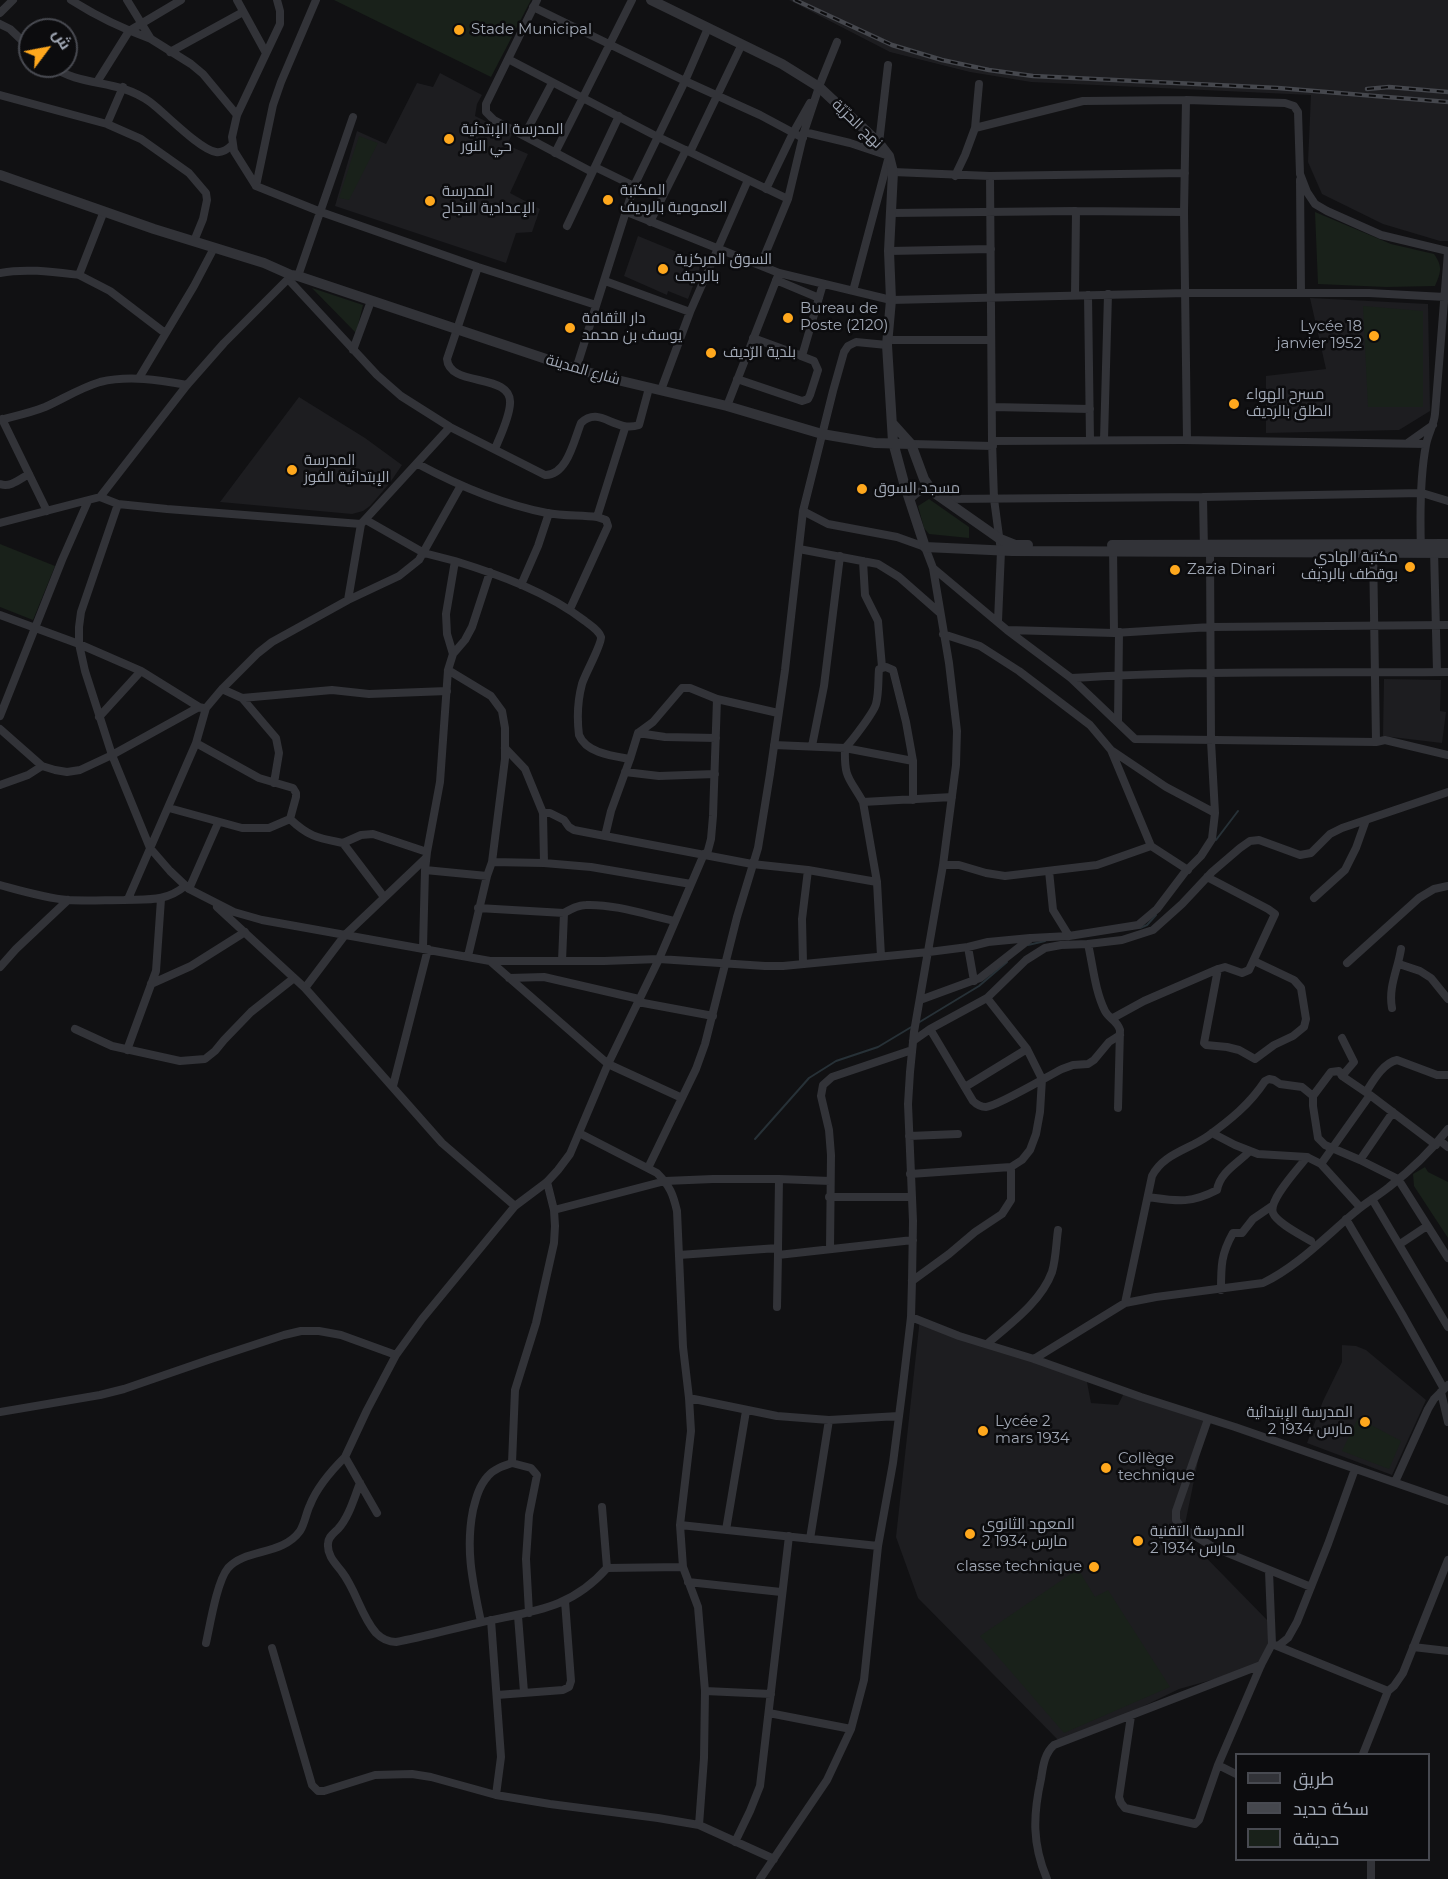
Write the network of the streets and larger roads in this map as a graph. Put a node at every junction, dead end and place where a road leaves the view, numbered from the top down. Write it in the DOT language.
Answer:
graph roads {
  1 [pos="13,0"];
  2 [pos="71,0"];
  3 [pos="127,0"];
  4 [pos="180,0"];
  5 [pos="237,0"];
  6 [pos="277,0"];
  7 [pos="316,0"];
  8 [pos="632,0"];
  9 [pos="651,0"];
  10 [pos="535,4"];
  11 [pos="243,12"];
  12 [pos="0,13"];
  13 [pos="141,23"];
  14 [pos="0,24"];
  15 [pos="708,28"];
  16 [pos="129,31"];
  17 [pos="18,37"];
  18 [pos="151,39"];
  19 [pos="837,42"];
  20 [pos="611,44"];
  21 [pos="742,44"];
  22 [pos="170,52"];
  23 [pos="266,53"];
  24 [pos="508,59"];
  25 [pos="888,65"];
  26 [pos="72,78"];
  27 [pos="685,81"];
  28 [pos="97,82"];
  29 [pos="552,83"];
  30 [pos="979,84"];
  31 [pos="819,87"];
  32 [pos="122,89"];
  33 [pos="0,95"];
  34 [pos="716,96"];
  35 [pos="584,97"];
  36 [pos="1186,100"];
  37 [pos="237,115"];
  38 [pos="619,116"];
  39 [pos="353,117"];
  40 [pos="108,122"];
  41 [pos="975,128"];
  42 [pos="793,133"];
  43 [pos="804,135"];
  44 [pos="524,136"];
  45 [pos="658,137"];
  46 [pos="879,143"];
  47 [pos="233,148"];
  48 [pos="688,151"];
  49 [pos="555,153"];
  50 [pos="889,156"];
  51 [pos="594,169"];
  52 [pos="893,172"];
  53 [pos="1185,173"];
  54 [pos="1300,174"];
  55 [pos="0,175"];
  56 [pos="954,176"];
  57 [pos="990,176"];
  58 [pos="748,180"];
  59 [pos="256,186"];
  60 [pos="634,186"];
  61 [pos="766,189"];
  62 [pos="788,199"];
  63 [pos="104,211"];
  64 [pos="1076,211"];
  65 [pos="321,212"];
  66 [pos="627,212"];
  67 [pos="1184,212"];
  68 [pos="891,213"];
  69 [pos="990,213"];
  70 [pos="650,222"];
  71 [pos="567,226"];
  72 [pos="194,241"];
  73 [pos="214,248"];
  74 [pos="718,249"];
  75 [pos="991,249"];
  76 [pos="890,251"];
  77 [pos="1448,251"];
  78 [pos="761,264"];
  79 [pos="478,267"];
  80 [pos="0,273"];
  81 [pos="79,275"];
  82 [pos="778,276"];
  83 [pos="290,279"];
  84 [pos="605,281"];
  85 [pos="823,284"];
  86 [pos="853,291"];
  87 [pos="1186,292"];
  88 [pos="1301,293"];
  89 [pos="1108,294"];
  90 [pos="1075,295"];
  91 [pos="1088,295"];
  92 [pos="991,297"];
  93 [pos="1445,297"];
  94 [pos="819,298"];
  95 [pos="891,300"];
  96 [pos="371,301"];
  97 [pos="596,305"];
  98 [pos="690,312"];
  99 [pos="457,330"];
  100 [pos="165,333"];
  101 [pos="753,338"];
  102 [pos="991,340"];
  103 [pos="887,343"];
  104 [pos="353,350"];
  105 [pos="801,356"];
  106 [pos="1106,362"];
  107 [pos="1089,363"];
  108 [pos="576,369"];
  109 [pos="139,378"];
  110 [pos="737,379"];
  111 [pos="187,385"];
  112 [pos="649,388"];
  113 [pos="660,390"];
  114 [pos="727,406"];
  115 [pos="992,407"];
  116 [pos="1090,409"];
  117 [pos="1,419"];
  118 [pos="893,424"];
  119 [pos="1434,425"];
  120 [pos="450,427"];
  121 [pos="625,428"];
  122 [pos="822,434"];
  123 [pos="1090,440"];
  124 [pos="1104,440"];
  125 [pos="1187,440"];
  126 [pos="893,442"];
  127 [pos="1409,442"];
  128 [pos="911,444"];
  129 [pos="992,444"];
  130 [pos="1426,444"];
  131 [pos="495,449"];
  132 [pos="420,462"];
  133 [pos="29,474"];
  134 [pos="0,484"];
  135 [pos="460,487"];
  136 [pos="933,492"];
  137 [pos="1422,493"];
  138 [pos="100,497"];
  139 [pos="1203,497"];
  140 [pos="994,499"];
  141 [pos="909,500"];
  142 [pos="944,500"];
  143 [pos="88,501"];
  144 [pos="1448,501"];
  145 [pos="118,504"];
  146 [pos="47,511"];
  147 [pos="549,513"];
  148 [pos="802,513"];
  149 [pos="598,515"];
  150 [pos="0,522"];
  151 [pos="364,522"];
  152 [pos="1448,544"];
  153 [pos="1001,545"];
  154 [pos="799,546"];
  155 [pos="925,547"];
  156 [pos="1113,548"];
  157 [pos="1207,548"];
  158 [pos="1421,548"];
  159 [pos="1434,548"];
  160 [pos="1373,550"];
  161 [pos="424,553"];
  162 [pos="1448,553"];
  163 [pos="840,556"];
  164 [pos="455,561"];
  165 [pos="863,561"];
  166 [pos="933,568"];
  167 [pos="490,572"];
  168 [pos="521,585"];
  169 [pos="348,600"];
  170 [pos="570,609"];
  171 [pos="940,610"];
  172 [pos="0,615"];
  173 [pos="998,621"];
  174 [pos="1448,625"];
  175 [pos="1436,626"];
  176 [pos="1211,627"];
  177 [pos="1376,627"];
  178 [pos="34,629"];
  179 [pos="1007,630"];
  180 [pos="1117,632"];
  181 [pos="943,634"];
  182 [pos="80,644"];
  183 [pos="453,654"];
  184 [pos="882,667"];
  185 [pos="448,670"];
  186 [pos="141,671"];
  187 [pos="1437,672"];
  188 [pos="1448,672"];
  189 [pos="1211,673"];
  190 [pos="1376,674"];
  191 [pos="1119,675"];
  192 [pos="1071,678"];
  193 [pos="222,688"];
  194 [pos="447,691"];
  195 [pos="242,698"];
  196 [pos="717,699"];
  197 [pos="203,708"];
  198 [pos="778,713"];
  199 [pos="0,716"];
  200 [pos="99,717"];
  201 [pos="1118,722"];
  202 [pos="0,729"];
  203 [pos="638,733"];
  204 [pos="716,738"];
  205 [pos="1211,741"];
  206 [pos="1376,742"];
  207 [pos="196,743"];
  208 [pos="774,745"];
  209 [pos="812,746"];
  210 [pos="505,748"];
  211 [pos="845,748"];
  212 [pos="1111,750"];
  213 [pos="112,755"];
  214 [pos="1448,755"];
  215 [pos="630,759"];
  216 [pos="913,761"];
  217 [pos="42,766"];
  218 [pos="625,772"];
  219 [pos="715,774"];
  220 [pos="274,783"];
  221 [pos="0,786"];
  222 [pos="1448,792"];
  223 [pos="952,797"];
  224 [pos="914,800"];
  225 [pos="863,802"];
  226 [pos="169,808"];
  227 [pos="543,813"];
  228 [pos="1215,813"];
  229 [pos="290,819"];
  230 [pos="1366,820"];
  231 [pos="218,823"];
  232 [pos="605,837"];
  233 [pos="343,843"];
  234 [pos="1151,846"];
  235 [pos="150,848"];
  236 [pos="706,854"];
  237 [pos="427,855"];
  238 [pos="492,862"];
  239 [pos="544,863"];
  240 [pos="752,864"];
  241 [pos="943,865"];
  242 [pos="425,870"];
  243 [pos="808,870"];
  244 [pos="1188,870"];
  245 [pos="1049,871"];
  246 [pos="487,876"];
  247 [pos="1207,878"];
  248 [pos="877,882"];
  249 [pos="692,884"];
  250 [pos="0,885"];
  251 [pos="1448,886"];
  252 [pos="187,888"];
  253 [pos="384,897"];
  254 [pos="1314,898"];
  255 [pos="128,899"];
  256 [pos="161,899"];
  257 [pos="68,900"];
  258 [pos="210,900"];
  259 [pos="478,908"];
  260 [pos="564,913"];
  261 [pos="675,921"];
  262 [pos="244,932"];
  263 [pos="345,935"];
  264 [pos="1069,936"];
  265 [pos="1031,938"];
  266 [pos="1088,944"];
  267 [pos="968,947"];
  268 [pos="426,948"];
  269 [pos="1401,949"];
  270 [pos="929,952"];
  271 [pos="468,956"];
  272 [pos="881,957"];
  273 [pos="659,959"];
  274 [pos="490,961"];
  275 [pos="562,961"];
  276 [pos="1254,961"];
  277 [pos="725,963"];
  278 [pos="803,963"];
  279 [pos="1347,963"];
  280 [pos="1399,964"];
  281 [pos="0,967"];
  282 [pos="1218,969"];
  283 [pos="294,978"];
  284 [pos="509,978"];
  285 [pos="974,981"];
  286 [pos="152,984"];
  287 [pos="305,988"];
  288 [pos="987,998"];
  289 [pos="1448,999"];
  290 [pos="638,1001"];
  291 [pos="920,1002"];
  292 [pos="1392,1008"];
  293 [pos="713,1016"];
  294 [pos="1113,1018"];
  295 [pos="75,1029"];
  296 [pos="930,1029"];
  297 [pos="1120,1035"];
  298 [pos="1342,1038"];
  299 [pos="913,1041"];
  300 [pos="1027,1049"];
  301 [pos="127,1050"];
  302 [pos="608,1064"];
  303 [pos="1448,1075"];
  304 [pos="1342,1076"];
  305 [pos="1042,1079"];
  306 [pos="393,1086"];
  307 [pos="965,1087"];
  308 [pos="1368,1094"];
  309 [pos="1313,1096"];
  310 [pos="682,1098"];
  311 [pos="1118,1108"];
  312 [pos="1393,1112"];
  313 [pos="1448,1129"];
  314 [pos="579,1133"];
  315 [pos="1212,1133"];
  316 [pos="958,1134"];
  317 [pos="909,1136"];
  318 [pos="1437,1142"];
  319 [pos="1331,1147"];
  320 [pos="1448,1147"];
  321 [pos="1250,1151"];
  322 [pos="1307,1157"];
  323 [pos="1360,1160"];
  324 [pos="1321,1164"];
  325 [pos="1011,1167"];
  326 [pos="648,1168"];
  327 [pos="910,1174"];
  328 [pos="779,1179"];
  329 [pos="1398,1179"];
  330 [pos="665,1181"];
  331 [pos="830,1181"];
  332 [pos="547,1182"];
  333 [pos="829,1197"];
  334 [pos="911,1197"];
  335 [pos="1148,1197"];
  336 [pos="1372,1199"];
  337 [pos="515,1206"];
  338 [pos="1272,1206"];
  339 [pos="1360,1207"];
  340 [pos="554,1210"];
  341 [pos="1346,1220"];
  342 [pos="1427,1226"];
  343 [pos="1058,1230"];
  344 [pos="913,1240"];
  345 [pos="1311,1241"];
  346 [pos="1400,1244"];
  347 [pos="830,1249"];
  348 [pos="778,1251"];
  349 [pos="679,1255"];
  350 [pos="1448,1258"];
  351 [pos="912,1281"];
  352 [pos="1221,1290"];
  353 [pos="1125,1303"];
  354 [pos="777,1307"];
  355 [pos="911,1317"];
  356 [pos="1448,1327"];
  357 [pos="987,1344"];
  358 [pos="396,1355"];
  359 [pos="1034,1359"];
  360 [pos="1444,1389"];
  361 [pos="689,1398"];
  362 [pos="746,1411"];
  363 [pos="0,1412"];
  364 [pos="899,1416"];
  365 [pos="1208,1419"];
  366 [pos="829,1420"];
  367 [pos="1448,1422"];
  368 [pos="345,1457"];
  369 [pos="512,1463"];
  370 [pos="1355,1468"];
  371 [pos="1395,1482"];
  372 [pos="360,1483"];
  373 [pos="1448,1500"];
  374 [pos="602,1507"];
  375 [pos="377,1513"];
  376 [pos="680,1525"];
  377 [pos="726,1530"];
  378 [pos="789,1536"];
  379 [pos="810,1539"];
  380 [pos="878,1546"];
  381 [pos="1448,1560"];
  382 [pos="684,1567"];
  383 [pos="608,1568"];
  384 [pos="1269,1570"];
  385 [pos="688,1582"];
  386 [pos="1311,1587"];
  387 [pos="782,1592"];
  388 [pos="565,1601"];
  389 [pos="529,1614"];
  390 [pos="518,1616"];
  391 [pos="491,1620"];
  392 [pos="481,1622"];
  393 [pos="206,1643"];
  394 [pos="1275,1645"];
  395 [pos="1413,1647"];
  396 [pos="272,1648"];
  397 [pos="1448,1651"];
  398 [pos="1261,1665"];
  399 [pos="705,1691"];
  400 [pos="1388,1691"];
  401 [pos="524,1692"];
  402 [pos="771,1694"];
  403 [pos="497,1695"];
  404 [pos="769,1713"];
  405 [pos="1131,1716"];
  406 [pos="851,1729"];
  407 [pos="1365,1753"];
  408 [pos="1218,1765"];
  409 [pos="1235,1774"];
  410 [pos="496,1795"];
  411 [pos="699,1825"];
  412 [pos="735,1842"];
  413 [pos="774,1859"];
  414 [pos="1371,1861"];
  415 [pos="760,1879"];
  416 [pos="1047,1879"];
  417 [pos="1371,1879"];
  1 -- 12 [label="street"];
  2 -- 16 [label="street"];
  3 -- 13 [label="street"];
  4 -- 13 [label="street"];
  5 -- 11 [label="street"];
  6 -- 23 [label="street"];
  7 -- 59 [label="street"];
  8 -- 20 [label="street"];
  9 -- 15 [label="street, نهج الحرّيّة"];
  10 -- 20 [label="street"];
  10 -- 24 [label="street"];
  11 -- 22 [label="street"];
  11 -- 23 [label="street"];
  13 -- 16 [label="street"];
  13 -- 18 [label="street"];
  14 -- 17 [label="street"];
  15 -- 21 [label="street, نهج الحرّيّة"];
  15 -- 27 [label="street"];
  16 -- 18 [label="street"];
  16 -- 28 [label="street"];
  18 -- 22 [label="street"];
  19 -- 31 [label="street"];
  20 -- 27 [label="street"];
  20 -- 35 [label="street"];
  21 -- 31 [label="street, نهج الحرّيّة"];
  21 -- 34 [label="street"];
  22 -- 37 [label="street"];
  23 -- 37 [label="street"];
  24 -- 29 [label="street"];
  24 -- 44 [label="street"];
  25 -- 46 [label="street"];
  26 -- 28 [label="street"];
  27 -- 34 [label="street"];
  27 -- 45 [label="street"];
  28 -- 32 [label="street"];
  29 -- 35 [label="street"];
  29 -- 44 [label="street"];
  30 -- 41 [label="street"];
  31 -- 42 [label="street"];
  31 -- 43 [label="street"];
  31 -- 46 [label="street, نهج الحرّيّة"];
  32 -- 40 [label="street"];
  32 -- 47 [label="street"];
  33 -- 40 [label="street"];
  34 -- 42 [label="street"];
  34 -- 48 [label="street"];
  35 -- 38 [label="street"];
  35 -- 49 [label="street"];
  36 -- 41 [label="street"];
  36 -- 53 [label="street"];
  36 -- 54 [label="street"];
  37 -- 47 [label="street"];
  38 -- 45 [label="street"];
  38 -- 51 [label="street"];
  39 -- 65 [label="street"];
  40 -- 72 [label="street"];
  41 -- 56 [label="street"];
  42 -- 43 [label="street"];
  42 -- 61 [label="street"];
  43 -- 50 [label="street"];
  43 -- 62 [label="street"];
  44 -- 49 [label="street"];
  45 -- 48 [label="street"];
  45 -- 60 [label="street"];
  46 -- 50 [label="street, نهج الحرّيّة"];
  47 -- 59 [label="street"];
  48 -- 58 [label="street"];
  48 -- 70 [label="street"];
  49 -- 51 [label="street"];
  50 -- 52 [label="street, نهج الحرّيّة"];
  50 -- 86 [label="street"];
  51 -- 60 [label="street"];
  51 -- 71 [label="street"];
  52 -- 56 [label="street"];
  52 -- 68 [label="street, نهج الحرّيّة"];
  53 -- 57 [label="street"];
  53 -- 67 [label="street"];
  54 -- 77 [label="street"];
  54 -- 88 [label="street"];
  55 -- 63 [label="street, شارع المدينة"];
  56 -- 57 [label="street"];
  57 -- 69 [label="street"];
  58 -- 61 [label="street"];
  58 -- 74 [label="street"];
  59 -- 65 [label="street"];
  60 -- 66 [label="street"];
  61 -- 62 [label="street"];
  62 -- 78 [label="street"];
  63 -- 72 [label="street, شارع المدينة"];
  63 -- 81 [label="street"];
  64 -- 67 [label="street"];
  64 -- 69 [label="street"];
  64 -- 90 [label="street"];
  65 -- 79 [label="street"];
  65 -- 83 [label="street"];
  66 -- 70 [label="street"];
  66 -- 84 [label="street"];
  67 -- 87 [label="street"];
  68 -- 69 [label="street"];
  68 -- 76 [label="street, نهج الحرّيّة"];
  69 -- 75 [label="street"];
  70 -- 74 [label="street"];
  72 -- 73 [label="street, شارع المدينة"];
  73 -- 83 [label="street, شارع المدينة"];
  73 -- 100 [label="street"];
  74 -- 78 [label="street"];
  74 -- 98 [label="street"];
  75 -- 76 [label="street"];
  75 -- 92 [label="street"];
  76 -- 95 [label="street, نهج الحرّيّة"];
  77 -- 93 [label="street"];
  78 -- 82 [label="street"];
  79 -- 97 [label="street"];
  79 -- 99 [label="street"];
  80 -- 81 [label="street"];
  81 -- 100 [label="street"];
  82 -- 85 [label="street"];
  82 -- 94 [label="street"];
  82 -- 101 [label="street"];
  83 -- 96 [label="street, شارع المدينة"];
  83 -- 104 [label="street"];
  83 -- 111 [label="street"];
  84 -- 97 [label="street"];
  84 -- 98 [label="street"];
  85 -- 86 [label="street"];
  85 -- 94 [label="street"];
  86 -- 95 [label="street"];
  87 -- 88 [label="street"];
  87 -- 89 [label="street"];
  87 -- 125 [label="street"];
  88 -- 93 [label="street"];
  89 -- 91 [label="street"];
  89 -- 106 [label="street"];
  90 -- 91 [label="street"];
  90 -- 92 [label="street"];
  91 -- 107 [label="street"];
  92 -- 95 [label="street"];
  92 -- 102 [label="street"];
  93 -- 119 [label="street"];
  94 -- 105 [label="street"];
  95 -- 103 [label="street, نهج الحرّيّة"];
  96 -- 99 [label="street, شارع المدينة"];
  96 -- 104 [label="street"];
  97 -- 108 [label="street"];
  98 -- 113 [label="street"];
  99 -- 108 [label="street, شارع المدينة"];
  99 -- 131 [label="street"];
  100 -- 109 [label="street"];
  101 -- 105 [label="street"];
  101 -- 110 [label="street"];
  102 -- 103 [label="street"];
  102 -- 115 [label="street"];
  103 -- 118 [label="street, نهج الحرّيّة"];
  103 -- 122 [label="street"];
  104 -- 120 [label="street"];
  105 -- 110 [label="street"];
  106 -- 107 [label="street"];
  106 -- 124 [label="street"];
  107 -- 116 [label="street"];
  108 -- 112 [label="street, شارع المدينة"];
  109 -- 111 [label="street"];
  109 -- 117 [label="street"];
  110 -- 114 [label="street"];
  111 -- 138 [label="street"];
  112 -- 113 [label="street, شارع المدينة"];
  112 -- 121 [label="street"];
  113 -- 114 [label="street, شارع المدينة"];
  114 -- 122 [label="street, شارع المدينة"];
  115 -- 116 [label="street"];
  115 -- 129 [label="street"];
  116 -- 123 [label="street"];
  117 -- 133 [label="street"];
  118 -- 126 [label="street, نهج الحرّيّة"];
  118 -- 128 [label="street"];
  119 -- 127 [label="street"];
  119 -- 130 [label="street"];
  120 -- 131 [label="street"];
  120 -- 132 [label="street"];
  121 -- 131 [label="street"];
  121 -- 149 [label="street"];
  122 -- 126 [label="street, شارع المدينة"];
  122 -- 148 [label="street"];
  123 -- 124 [label="street"];
  123 -- 129 [label="street"];
  124 -- 125 [label="street"];
  125 -- 127 [label="street"];
  126 -- 128 [label="street, شارع المدينة"];
  126 -- 141 [label="street, نهج الحرّيّة"];
  127 -- 130 [label="street"];
  128 -- 129 [label="street"];
  128 -- 136 [label="street"];
  129 -- 140 [label="street"];
  130 -- 137 [label="street"];
  132 -- 135 [label="street"];
  132 -- 151 [label="street"];
  133 -- 134 [label="street"];
  133 -- 146 [label="street"];
  135 -- 147 [label="street"];
  135 -- 161 [label="street"];
  136 -- 141 [label="street"];
  136 -- 142 [label="street"];
  137 -- 139 [label="street"];
  137 -- 144 [label="street"];
  137 -- 158 [label="street"];
  138 -- 143 [label="street"];
  138 -- 145 [label="street"];
  139 -- 140 [label="street"];
  139 -- 157 [label="street"];
  140 -- 142 [label="street"];
  140 -- 153 [label="street"];
  141 -- 155 [label="street, نهج الحرّيّة"];
  142 -- 153 [label="street"];
  143 -- 146 [label="street"];
  143 -- 178 [label="street"];
  145 -- 151 [label="street"];
  145 -- 182 [label="street"];
  146 -- 150 [label="street"];
  147 -- 149 [label="street"];
  147 -- 168 [label="street"];
  148 -- 154 [label="street"];
  148 -- 155 [label="street"];
  149 -- 170 [label="street"];
  151 -- 161 [label="street"];
  151 -- 169 [label="street"];
  152 -- 159 [label="street"];
  153 -- 155 [label="street"];
  153 -- 156 [label="street"];
  153 -- 173 [label="street"];
  154 -- 163 [label="street"];
  154 -- 198 [label="street"];
  155 -- 166 [label="street"];
  156 -- 157 [label="street"];
  156 -- 180 [label="street"];
  157 -- 160 [label="street"];
  157 -- 176 [label="street"];
  158 -- 159 [label="street"];
  158 -- 160 [label="street"];
  159 -- 162 [label="street"];
  159 -- 175 [label="street"];
  160 -- 177 [label="street"];
  161 -- 164 [label="street"];
  161 -- 169 [label="street"];
  163 -- 165 [label="street"];
  163 -- 209 [label="street"];
  164 -- 167 [label="street"];
  164 -- 183 [label="street"];
  165 -- 171 [label="street"];
  165 -- 184 [label="street"];
  166 -- 171 [label="street"];
  166 -- 173 [label="street"];
  167 -- 168 [label="street"];
  167 -- 183 [label="street"];
  168 -- 170 [label="street"];
  169 -- 193 [label="street"];
  170 -- 215 [label="street"];
  171 -- 181 [label="street"];
  172 -- 178 [label="street"];
  173 -- 179 [label="street"];
  174 -- 175 [label="street"];
  175 -- 177 [label="street"];
  175 -- 187 [label="street"];
  176 -- 177 [label="street"];
  176 -- 180 [label="street"];
  176 -- 189 [label="street"];
  177 -- 190 [label="street"];
  178 -- 182 [label="street"];
  178 -- 199 [label="street"];
  179 -- 180 [label="street"];
  179 -- 192 [label="street"];
  180 -- 191 [label="street"];
  181 -- 212 [label="street"];
  181 -- 223 [label="street"];
  182 -- 186 [label="street"];
  182 -- 200 [label="street"];
  183 -- 185 [label="street"];
  184 -- 211 [label="street"];
  184 -- 216 [label="street"];
  185 -- 194 [label="street"];
  185 -- 210 [label="street"];
  186 -- 197 [label="street"];
  186 -- 200 [label="street"];
  187 -- 188 [label="street"];
  187 -- 190 [label="street"];
  189 -- 190 [label="street"];
  189 -- 191 [label="street"];
  189 -- 205 [label="street"];
  190 -- 206 [label="street"];
  191 -- 192 [label="street"];
  191 -- 201 [label="street"];
  192 -- 201 [label="street"];
  193 -- 195 [label="street"];
  193 -- 197 [label="street"];
  194 -- 195 [label="street"];
  194 -- 237 [label="street"];
  195 -- 220 [label="street"];
  196 -- 198 [label="street"];
  196 -- 203 [label="street"];
  196 -- 204 [label="street"];
  197 -- 207 [label="street"];
  197 -- 213 [label="street"];
  198 -- 208 [label="street"];
  200 -- 213 [label="street"];
  201 -- 205 [label="street"];
  202 -- 217 [label="street"];
  203 -- 204 [label="street"];
  203 -- 215 [label="street"];
  204 -- 219 [label="street"];
  205 -- 206 [label="street"];
  205 -- 228 [label="street"];
  206 -- 214 [label="street"];
  207 -- 220 [label="street"];
  207 -- 226 [label="street"];
  208 -- 209 [label="street"];
  208 -- 240 [label="street"];
  209 -- 211 [label="street"];
  210 -- 227 [label="street"];
  210 -- 238 [label="street"];
  211 -- 216 [label="street"];
  211 -- 225 [label="street"];
  212 -- 228 [label="street"];
  212 -- 234 [label="street"];
  213 -- 217 [label="street"];
  213 -- 235 [label="street"];
  215 -- 218 [label="street"];
  216 -- 224 [label="street"];
  217 -- 221 [label="street"];
  218 -- 219 [label="street"];
  218 -- 232 [label="street"];
  219 -- 236 [label="street"];
  220 -- 229 [label="street"];
  222 -- 230 [label="street"];
  223 -- 224 [label="street"];
  223 -- 241 [label="street"];
  224 -- 225 [label="street"];
  225 -- 248 [label="street"];
  226 -- 231 [label="street"];
  226 -- 235 [label="street"];
  227 -- 232 [label="street"];
  227 -- 239 [label="street"];
  228 -- 244 [label="street"];
  229 -- 231 [label="street"];
  229 -- 233 [label="street"];
  230 -- 247 [label="street"];
  230 -- 254 [label="street"];
  231 -- 252 [label="street"];
  232 -- 236 [label="street"];
  233 -- 237 [label="street"];
  233 -- 253 [label="street"];
  234 -- 244 [label="street"];
  234 -- 245 [label="street"];
  235 -- 252 [label="street"];
  235 -- 255 [label="street"];
  236 -- 240 [label="street"];
  236 -- 249 [label="street"];
  237 -- 242 [label="street"];
  237 -- 253 [label="street"];
  238 -- 239 [label="street"];
  238 -- 246 [label="street"];
  239 -- 249 [label="street"];
  240 -- 243 [label="street"];
  240 -- 277 [label="street"];
  241 -- 245 [label="street"];
  241 -- 270 [label="street"];
  242 -- 246 [label="street"];
  242 -- 268 [label="street"];
  243 -- 248 [label="street"];
  243 -- 278 [label="street"];
  244 -- 264 [label="street"];
  245 -- 264 [label="street"];
  246 -- 259 [label="street"];
  247 -- 266 [label="street"];
  247 -- 276 [label="street"];
  248 -- 272 [label="street"];
  249 -- 261 [label="street"];
  250 -- 257 [label="street"];
  251 -- 279 [label="street"];
  252 -- 256 [label="street"];
  252 -- 258 [label="street"];
  253 -- 263 [label="street"];
  255 -- 256 [label="street"];
  255 -- 257 [label="street"];
  256 -- 286 [label="street"];
  257 -- 281 [label="street"];
  258 -- 262 [label="street"];
  258 -- 263 [label="street"];
  259 -- 260 [label="street"];
  259 -- 271 [label="street"];
  260 -- 261 [label="street"];
  260 -- 275 [label="street"];
  261 -- 273 [label="street"];
  262 -- 283 [label="street"];
  262 -- 286 [label="street"];
  263 -- 268 [label="street"];
  263 -- 287 [label="street"];
  264 -- 265 [label="street"];
  265 -- 267 [label="street"];
  265 -- 285 [label="street"];
  266 -- 288 [label="street"];
  266 -- 294 [label="street"];
  267 -- 270 [label="street"];
  267 -- 285 [label="street"];
  268 -- 271 [label="street"];
  268 -- 306 [label="street"];
  269 -- 280 [label="street"];
  270 -- 272 [label="street"];
  270 -- 291 [label="street"];
  271 -- 274 [label="street"];
  272 -- 278 [label="street"];
  273 -- 275 [label="street"];
  273 -- 277 [label="street"];
  273 -- 290 [label="street"];
  274 -- 275 [label="street"];
  274 -- 284 [label="street"];
  276 -- 282 [label="street"];
  276 -- 282 [label="street"];
  277 -- 278 [label="street"];
  277 -- 293 [label="street"];
  280 -- 289 [label="street"];
  280 -- 292 [label="street"];
  282 -- 294 [label="street"];
  283 -- 287 [label="street"];
  283 -- 301 [label="street"];
  284 -- 290 [label="street"];
  284 -- 302 [label="street"];
  285 -- 291 [label="street"];
  286 -- 301 [label="street"];
  287 -- 306 [label="street"];
  288 -- 296 [label="street"];
  288 -- 300 [label="street"];
  290 -- 293 [label="street"];
  290 -- 302 [label="street"];
  291 -- 299 [label="street"];
  293 -- 310 [label="street"];
  294 -- 297 [label="street"];
  295 -- 301 [label="street"];
  296 -- 299 [label="street"];
  296 -- 307 [label="street"];
  297 -- 305 [label="street"];
  297 -- 311 [label="street"];
  298 -- 304 [label="street"];
  299 -- 317 [label="street"];
  299 -- 331 [label="street"];
  300 -- 305 [label="street"];
  300 -- 307 [label="street"];
  302 -- 310 [label="street"];
  302 -- 314 [label="street"];
  303 -- 308 [label="street"];
  304 -- 308 [label="street"];
  304 -- 309 [label="street"];
  305 -- 307 [label="street"];
  305 -- 325 [label="street"];
  306 -- 337 [label="street"];
  308 -- 312 [label="street"];
  308 -- 319 [label="street"];
  309 -- 315 [label="street"];
  309 -- 319 [label="street"];
  310 -- 326 [label="street"];
  312 -- 318 [label="street"];
  312 -- 323 [label="street"];
  313 -- 318 [label="street"];
  314 -- 326 [label="street"];
  314 -- 332 [label="street"];
  315 -- 321 [label="street"];
  315 -- 335 [label="street"];
  316 -- 317 [label="street"];
  317 -- 327 [label="street"];
  318 -- 320 [label="street"];
  318 -- 329 [label="street"];
  319 -- 323 [label="street"];
  319 -- 324 [label="street"];
  321 -- 322 [label="street"];
  321 -- 335 [label="street"];
  322 -- 324 [label="street"];
  322 -- 338 [label="street"];
  323 -- 329 [label="street"];
  324 -- 339 [label="street"];
  325 -- 327 [label="street"];
  325 -- 351 [label="street"];
  326 -- 330 [label="street"];
  327 -- 334 [label="street"];
  328 -- 330 [label="street"];
  328 -- 331 [label="street"];
  328 -- 348 [label="street"];
  329 -- 336 [label="street"];
  329 -- 342 [label="street"];
  330 -- 340 [label="street"];
  330 -- 349 [label="street"];
  331 -- 333 [label="street"];
  332 -- 337 [label="street"];
  332 -- 340 [label="street"];
  333 -- 334 [label="street"];
  333 -- 347 [label="street"];
  334 -- 344 [label="street"];
  335 -- 353 [label="street"];
  336 -- 339 [label="street"];
  336 -- 346 [label="street"];
  337 -- 358 [label="street"];
  338 -- 345 [label="street"];
  338 -- 352 [label="street"];
  339 -- 341 [label="street"];
  340 -- 369 [label="street"];
  341 -- 352 [label="street"];
  341 -- 360 [label="street"];
  342 -- 346 [label="street"];
  342 -- 350 [label="street"];
  343 -- 357 [label="street"];
  344 -- 347 [label="street"];
  344 -- 351 [label="street"];
  346 -- 356 [label="street"];
  347 -- 348 [label="street"];
  348 -- 349 [label="street"];
  348 -- 354 [label="street"];
  349 -- 361 [label="street"];
  351 -- 355 [label="street"];
  352 -- 353 [label="street"];
  353 -- 359 [label="street"];
  355 -- 357 [label="street"];
  355 -- 364 [label="street"];
  357 -- 359 [label="street"];
  358 -- 363 [label="street"];
  358 -- 368 [label="street"];
  359 -- 365 [label="street"];
  360 -- 367 [label="street"];
  360 -- 371 [label="street"];
  361 -- 362 [label="street"];
  361 -- 376 [label="street"];
  362 -- 366 [label="street"];
  362 -- 377 [label="street"];
  364 -- 366 [label="street"];
  364 -- 380 [label="street"];
  365 -- 370 [label="street"];
  365 -- 384 [label="street"];
  366 -- 379 [label="street"];
  368 -- 372 [label="street"];
  368 -- 393 [label="street"];
  369 -- 389 [label="street"];
  369 -- 392 [label="street"];
  370 -- 371 [label="street"];
  370 -- 386 [label="street"];
  371 -- 373 [label="street"];
  372 -- 375 [label="street"];
  372 -- 392 [label="street"];
  374 -- 383 [label="street"];
  376 -- 377 [label="street"];
  376 -- 382 [label="street"];
  377 -- 378 [label="street"];
  378 -- 379 [label="street"];
  378 -- 387 [label="street"];
  379 -- 380 [label="street"];
  380 -- 406 [label="street"];
  381 -- 395 [label="street"];
  382 -- 383 [label="street"];
  382 -- 385 [label="street"];
  383 -- 388 [label="street"];
  384 -- 386 [label="street"];
  384 -- 394 [label="street"];
  385 -- 387 [label="street"];
  385 -- 399 [label="street"];
  386 -- 394 [label="street"];
  387 -- 402 [label="street"];
  388 -- 389 [label="street"];
  388 -- 401 [label="street"];
  389 -- 390 [label="street"];
  390 -- 391 [label="street"];
  390 -- 401 [label="street"];
  391 -- 392 [label="street"];
  391 -- 403 [label="street"];
  394 -- 398 [label="street"];
  394 -- 400 [label="street"];
  395 -- 397 [label="street"];
  395 -- 400 [label="street"];
  396 -- 410 [label="street"];
  398 -- 405 [label="street"];
  398 -- 408 [label="street"];
  399 -- 402 [label="street"];
  399 -- 411 [label="street"];
  400 -- 407 [label="street"];
  401 -- 403 [label="street"];
  402 -- 404 [label="street"];
  403 -- 410 [label="street"];
  404 -- 406 [label="street"];
  404 -- 412 [label="street"];
  405 -- 408 [label="street"];
  405 -- 416 [label="street"];
  406 -- 413 [label="street"];
  408 -- 409 [label="street"];
  410 -- 411 [label="street"];
  411 -- 412 [label="street"];
  412 -- 413 [label="street"];
  413 -- 415 [label="street"];
  414 -- 417 [label="street"];
}
